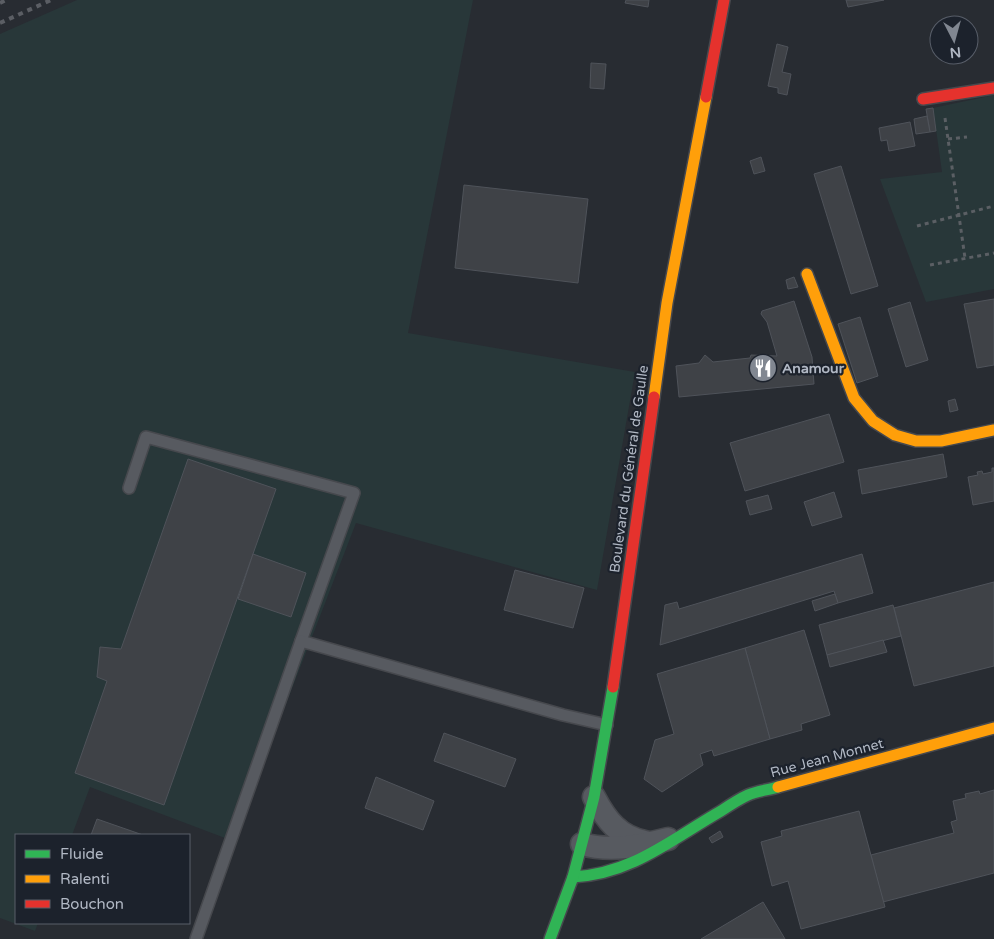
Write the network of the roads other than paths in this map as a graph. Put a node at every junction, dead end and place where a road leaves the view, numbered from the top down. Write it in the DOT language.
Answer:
graph roads {
  1 [pos="724,0"];
  2 [pos="994,88"];
  3 [pos="922,99"];
  4 [pos="807,274"];
  5 [pos="994,430"];
  6 [pos="129,488"];
  7 [pos="301,641"];
  8 [pos="607,725"];
  9 [pos="994,728"];
  10 [pos="594,797"];
  11 [pos="676,837"];
  12 [pos="651,843"];
  13 [pos="582,844"];
  14 [pos="573,877"];
  15 [pos="196,939"];
  16 [pos="550,939"];
  1 -- 8 [label="street, Boulevard du Général de Gaulle"];
  2 -- 3 [label="street"];
  4 -- 5 [label="street"];
  6 -- 7 [label="lane"];
  7 -- 8 [label="lane"];
  7 -- 15 [label="lane"];
  8 -- 10 [label="street, Boulevard du Général de Gaulle"];
  9 -- 11 [label="street, Rue Jean Monnet"];
  10 -- 12 [label="street"];
  10 -- 13 [label="street, Boulevard du Général de Gaulle"];
  11 -- 12 [label="street"];
  11 -- 14 [label="street, Rue Jean Monnet"];
  12 -- 13 [label="street"];
  13 -- 14 [label="street, Boulevard du Général de Gaulle"];
  14 -- 16 [label="street, Boulevard du Général de Gaulle"];
}
